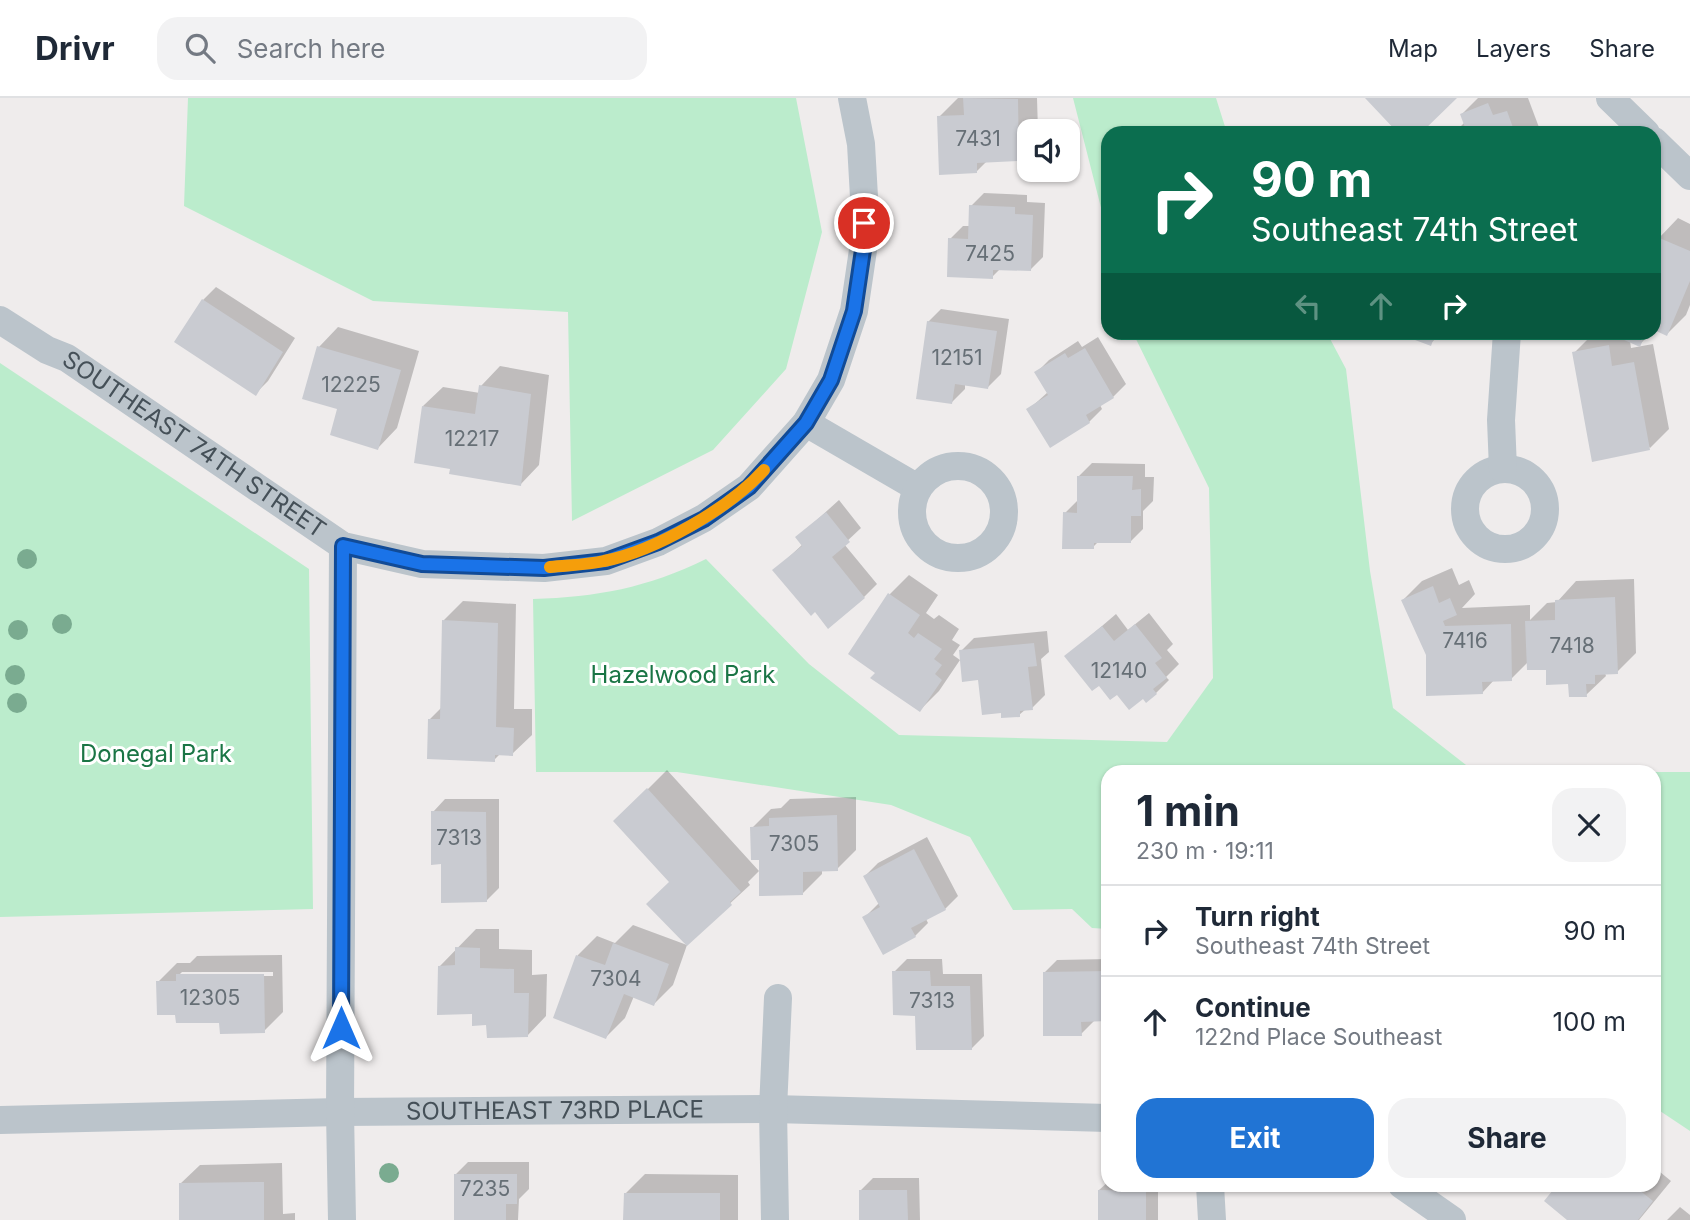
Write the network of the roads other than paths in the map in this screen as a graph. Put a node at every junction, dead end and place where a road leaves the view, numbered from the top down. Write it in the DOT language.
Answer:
graph roads {
  1 [pos="852,98"];
  2 [pos="1610,98"];
  3 [pos="1639,126"];
  4 [pos="1661,148"];
  5 [pos="1690,176"];
  6 [pos="0,320"];
  7 [pos="1506,340"];
  8 [pos="806,423"];
  9 [pos="1503,469"];
  10 [pos="918,488"];
  11 [pos="343,546"];
  12 [pos="778,998"];
  13 [pos="773,1109"];
  14 [pos="340,1112"];
  15 [pos="1101,1118"];
  16 [pos="0,1120"];
  17 [pos="1210,1192"];
  18 [pos="1412,1192"];
  19 [pos="342,1220"];
  20 [pos="775,1220"];
  21 [pos="1212,1220"];
  22 [pos="1452,1220"];
  1 -- 8 [label="street, SOUTHEAST 74TH STREET"];
  2 -- 3 [label="street"];
  4 -- 5 [label="street"];
  6 -- 11 [label="street, SOUTHEAST 74TH STREET"];
  7 -- 9 [label="street"];
  8 -- 10 [label="street"];
  8 -- 11 [label="street, SOUTHEAST 74TH STREET"];
  11 -- 14 [label="street"];
  12 -- 13 [label="street"];
  13 -- 14 [label="street, SOUTHEAST 73RD PLACE"];
  13 -- 15 [label="street, SOUTHEAST 73RD PLACE"];
  13 -- 20 [label="street"];
  14 -- 16 [label="street, SOUTHEAST 73RD PLACE"];
  14 -- 19 [label="street"];
  17 -- 21 [label="street"];
  18 -- 22 [label="street"];
}
